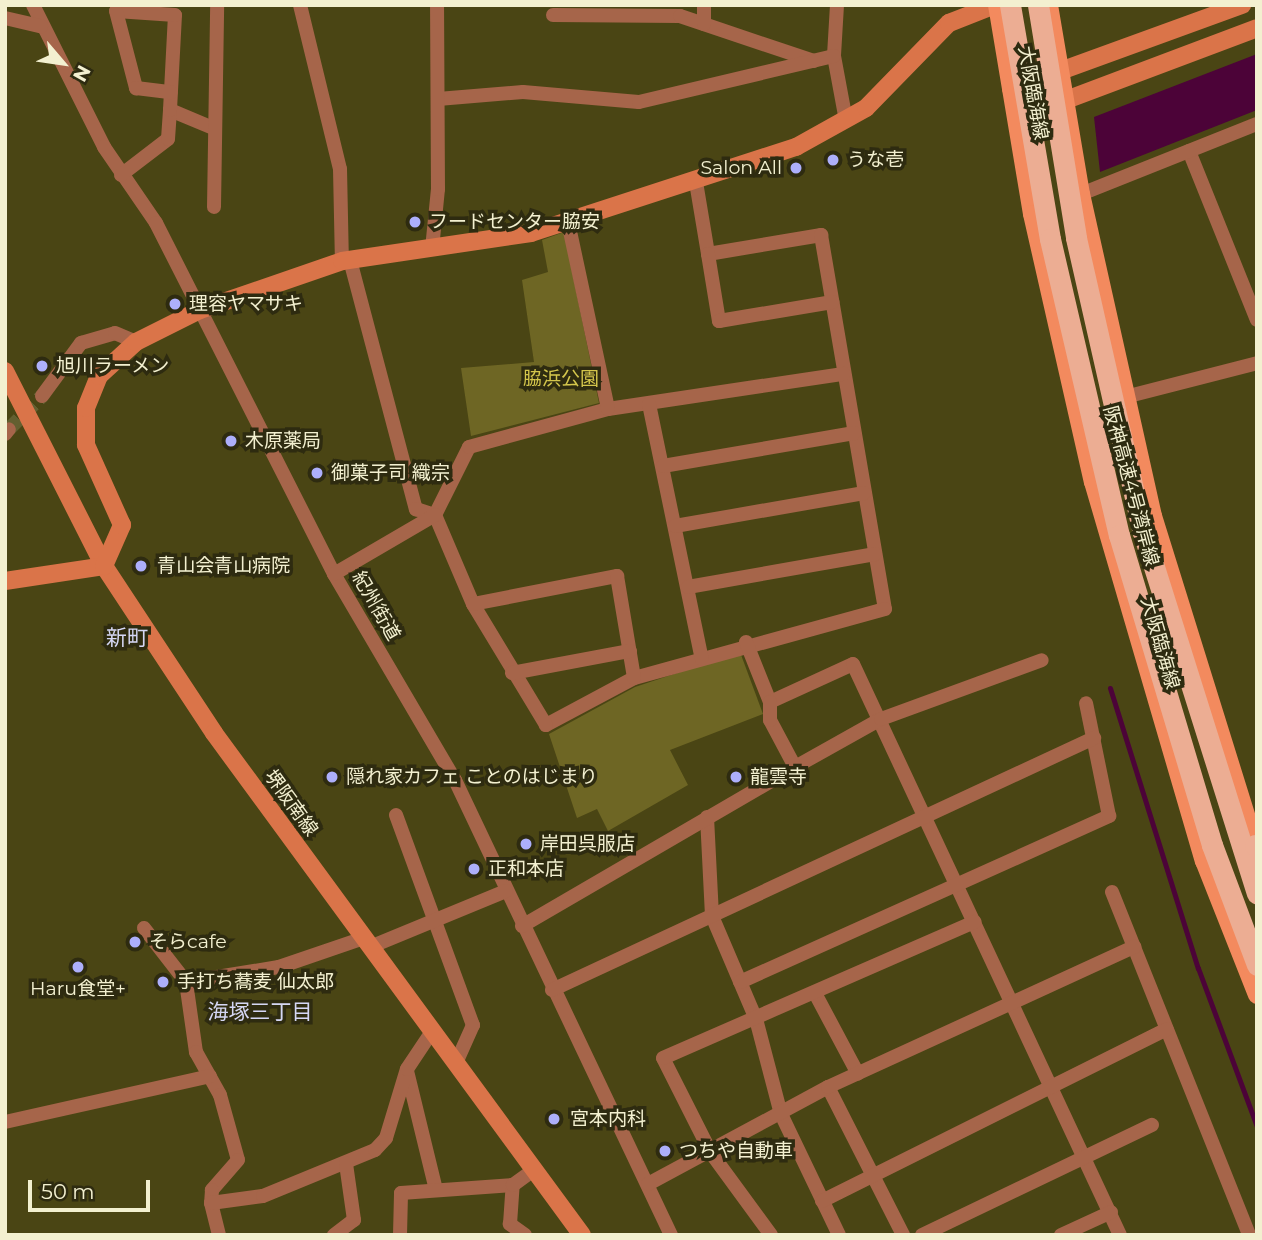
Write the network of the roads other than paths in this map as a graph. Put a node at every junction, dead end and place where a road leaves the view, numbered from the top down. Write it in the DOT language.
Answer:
graph roads {
  1 [pos="33,5"];
  2 [pos="217,5"];
  3 [pos="300,5"];
  4 [pos="436,5"];
  5 [pos="704,5"];
  6 [pos="837,5"];
  7 [pos="996,5"];
  8 [pos="1010,5"];
  9 [pos="1038,5"];
  10 [pos="1049,5"];
  11 [pos="1242,5"];
  12 [pos="553,15"];
  13 [pos="5,18"];
  14 [pos="704,24"];
  15 [pos="41,26"];
  16 [pos="1257,28"];
  17 [pos="834,55"];
  18 [pos="814,61"];
  19 [pos="1060,75"];
  20 [pos="1011,89"];
  21 [pos="170,92"];
  22 [pos="438,99"];
  23 [pos="1065,102"];
  24 [pos="170,110"];
  25 [pos="1017,119"];
  26 [pos="846,121"];
  27 [pos="1257,124"];
  28 [pos="213,128"];
  29 [pos="1189,150"];
  30 [pos="121,175"];
  31 [pos="696,182"];
  32 [pos="1081,194"];
  33 [pos="214,207"];
  34 [pos="568,222"];
  35 [pos="432,248"];
  36 [pos="708,254"];
  37 [pos="346,260"];
  38 [pos="832,302"];
  39 [pos="200,310"];
  40 [pos="1257,320"];
  41 [pos="136,342"];
  42 [pos="1257,363"];
  43 [pos="5,371"];
  44 [pos="843,374"];
  45 [pos="42,396"];
  46 [pos="1125,397"];
  47 [pos="649,404"];
  48 [pos="608,409"];
  49 [pos="854,433"];
  50 [pos="663,466"];
  51 [pos="864,493"];
  52 [pos="435,515"];
  53 [pos="675,526"];
  54 [pos="875,554"];
  55 [pos="104,566"];
  56 [pos="334,574"];
  57 [pos="5,581"];
  58 [pos="688,587"];
  59 [pos="473,604"];
  60 [pos="746,642"];
  61 [pos="630,651"];
  62 [pos="702,659"];
  63 [pos="1042,660"];
  64 [pos="512,673"];
  65 [pos="634,678"];
  66 [pos="769,702"];
  67 [pos="1086,703"];
  68 [pos="881,719"];
  69 [pos="1094,738"];
  70 [pos="796,767"];
  71 [pos="396,815"];
  72 [pos="927,815"];
  73 [pos="707,817"];
  74 [pos="1255,839"];
  75 [pos="958,887"];
  76 [pos="506,891"];
  77 [pos="1112,891"];
  78 [pos="1257,894"];
  79 [pos="712,916"];
  80 [pos="435,921"];
  81 [pos="975,922"];
  82 [pos="522,926"];
  83 [pos="144,928"];
  84 [pos="367,942"];
  85 [pos="1134,947"];
  86 [pos="1257,965"];
  87 [pos="186,982"];
  88 [pos="740,982"];
  89 [pos="552,990"];
  90 [pos="816,995"];
  91 [pos="1257,995"];
  92 [pos="1011,1002"];
  93 [pos="756,1020"];
  94 [pos="1167,1029"];
  95 [pos="433,1030"];
  96 [pos="456,1063"];
  97 [pos="407,1069"];
  98 [pos="858,1074"];
  99 [pos="210,1076"];
  100 [pos="1050,1083"];
  101 [pos="828,1087"];
  102 [pos="782,1114"];
  103 [pos="5,1122"];
  104 [pos="1152,1125"];
  105 [pos="710,1153"];
  106 [pos="1084,1155"];
  107 [pos="346,1164"];
  108 [pos="535,1169"];
  109 [pos="874,1174"];
  110 [pos="648,1184"];
  111 [pos="513,1185"];
  112 [pos="436,1190"];
  113 [pos="822,1201"];
  114 [pos="211,1203"];
  115 [pos="1111,1212"];
  116 [pos="219,1235"];
  117 [pos="334,1235"];
  118 [pos="400,1235"];
  119 [pos="525,1235"];
  120 [pos="582,1235"];
  121 [pos="671,1235"];
  122 [pos="771,1235"];
  123 [pos="839,1235"];
  124 [pos="903,1235"];
  125 [pos="922,1235"];
  126 [pos="1062,1235"];
  127 [pos="1120,1235"];
  128 [pos="1249,1235"];
  1 -- 15 [label="street, 紀州街道"];
  2 -- 28 [label="street"];
  3 -- 37 [label="street"];
  4 -- 22 [label="street"];
  5 -- 14 [label="street"];
  6 -- 17 [label="street"];
  7 -- 20 [label="main road, 大阪臨海線"];
  7 -- 26 [label="street"];
  8 -- 86 [label="highway, 阪神高速4号湾岸線"];
  9 -- 78 [label="highway, 阪神高速4号湾岸線"];
  10 -- 19 [label="main road, 大阪臨海線"];
  11 -- 19 [label="street"];
  12 -- 14 [label="street"];
  13 -- 15 [label="street"];
  14 -- 18 [label="street"];
  15 -- 30 [label="street, 紀州街道"];
  16 -- 23 [label="street"];
  17 -- 18 [label="street"];
  17 -- 26 [label="street"];
  18 -- 22 [label="street"];
  19 -- 20 [label="street"];
  19 -- 23 [label="main road, 大阪臨海線"];
  20 -- 25 [label="main road, 大阪臨海線"];
  21 -- 21 [label="street"];
  21 -- 24 [label="street"];
  22 -- 35 [label="street"];
  23 -- 25 [label="street"];
  23 -- 32 [label="main road, 大阪臨海線"];
  24 -- 28 [label="street"];
  24 -- 30 [label="street"];
  25 -- 91 [label="main road, 大阪臨海線"];
  26 -- 31 [label="street"];
  27 -- 29 [label="street"];
  28 -- 33 [label="street"];
  29 -- 32 [label="street"];
  29 -- 40 [label="street"];
  30 -- 39 [label="street, 紀州街道"];
  31 -- 34 [label="street"];
  31 -- 36 [label="street"];
  32 -- 46 [label="main road, 大阪臨海線"];
  34 -- 35 [label="street"];
  34 -- 48 [label="street"];
  35 -- 37 [label="street"];
  36 -- 38 [label="street"];
  36 -- 38 [label="street"];
  37 -- 39 [label="street"];
  37 -- 52 [label="street"];
  38 -- 44 [label="street"];
  39 -- 41 [label="street"];
  39 -- 56 [label="street, 紀州街道"];
  41 -- 45 [label="street"];
  41 -- 55 [label="street"];
  42 -- 46 [label="street"];
  43 -- 55 [label="street, 堺阪南線"];
  44 -- 47 [label="street"];
  44 -- 49 [label="street"];
  46 -- 74 [label="main road, 大阪臨海線"];
  47 -- 48 [label="street"];
  47 -- 50 [label="street"];
  48 -- 52 [label="street"];
  49 -- 50 [label="street"];
  49 -- 51 [label="street"];
  50 -- 53 [label="street"];
  51 -- 53 [label="street"];
  51 -- 54 [label="street"];
  52 -- 56 [label="street"];
  52 -- 59 [label="street"];
  53 -- 58 [label="street"];
  54 -- 58 [label="street"];
  54 -- 60 [label="street"];
  55 -- 57 [label="street"];
  55 -- 84 [label="street, 堺阪南線"];
  56 -- 76 [label="street, 紀州街道"];
  58 -- 62 [label="street"];
  59 -- 61 [label="street"];
  59 -- 64 [label="street"];
  60 -- 62 [label="street"];
  60 -- 66 [label="street"];
  61 -- 64 [label="street"];
  61 -- 65 [label="street"];
  62 -- 65 [label="street"];
  63 -- 68 [label="street"];
  64 -- 65 [label="street"];
  66 -- 68 [label="street"];
  66 -- 70 [label="street"];
  67 -- 69 [label="street"];
  68 -- 70 [label="street"];
  68 -- 72 [label="street"];
  69 -- 72 [label="street"];
  69 -- 75 [label="street"];
  70 -- 73 [label="street"];
  71 -- 80 [label="street"];
  72 -- 75 [label="street"];
  72 -- 79 [label="street"];
  73 -- 79 [label="street"];
  73 -- 82 [label="street"];
  75 -- 81 [label="street"];
  75 -- 88 [label="street"];
  76 -- 80 [label="street"];
  76 -- 82 [label="street, 紀州街道"];
  77 -- 85 [label="street"];
  79 -- 88 [label="street"];
  79 -- 89 [label="street"];
  80 -- 84 [label="street"];
  80 -- 96 [label="street"];
  81 -- 90 [label="street"];
  81 -- 92 [label="street"];
  82 -- 89 [label="street, 紀州街道"];
  83 -- 87 [label="street"];
  84 -- 87 [label="street"];
  84 -- 95 [label="street, 堺阪南線"];
  85 -- 92 [label="street"];
  85 -- 94 [label="street"];
  87 -- 99 [label="street"];
  88 -- 93 [label="street"];
  89 -- 110 [label="street, 紀州街道"];
  90 -- 93 [label="street"];
  90 -- 98 [label="street"];
  92 -- 98 [label="street"];
  92 -- 100 [label="street"];
  93 -- 102 [label="street"];
  93 -- 105 [label="street"];
  94 -- 100 [label="street"];
  94 -- 128 [label="street"];
  95 -- 96 [label="street, 堺阪南線"];
  95 -- 97 [label="street"];
  96 -- 108 [label="street, 堺阪南線"];
  97 -- 107 [label="street"];
  97 -- 112 [label="street"];
  98 -- 101 [label="street"];
  99 -- 103 [label="street"];
  99 -- 114 [label="street"];
  100 -- 106 [label="street"];
  100 -- 109 [label="street"];
  101 -- 102 [label="street"];
  101 -- 109 [label="street"];
  102 -- 105 [label="street"];
  102 -- 113 [label="street"];
  104 -- 106 [label="street"];
  105 -- 110 [label="street"];
  105 -- 122 [label="street"];
  106 -- 115 [label="street"];
  106 -- 125 [label="street"];
  107 -- 114 [label="street"];
  107 -- 117 [label="street"];
  108 -- 111 [label="street"];
  108 -- 120 [label="street, 堺阪南線"];
  109 -- 113 [label="street"];
  109 -- 124 [label="street"];
  110 -- 121 [label="street, 紀州街道"];
  111 -- 112 [label="street"];
  111 -- 119 [label="street"];
  112 -- 118 [label="street"];
  113 -- 123 [label="street"];
  114 -- 116 [label="street"];
  115 -- 126 [label="street"];
  115 -- 127 [label="street"];
}
